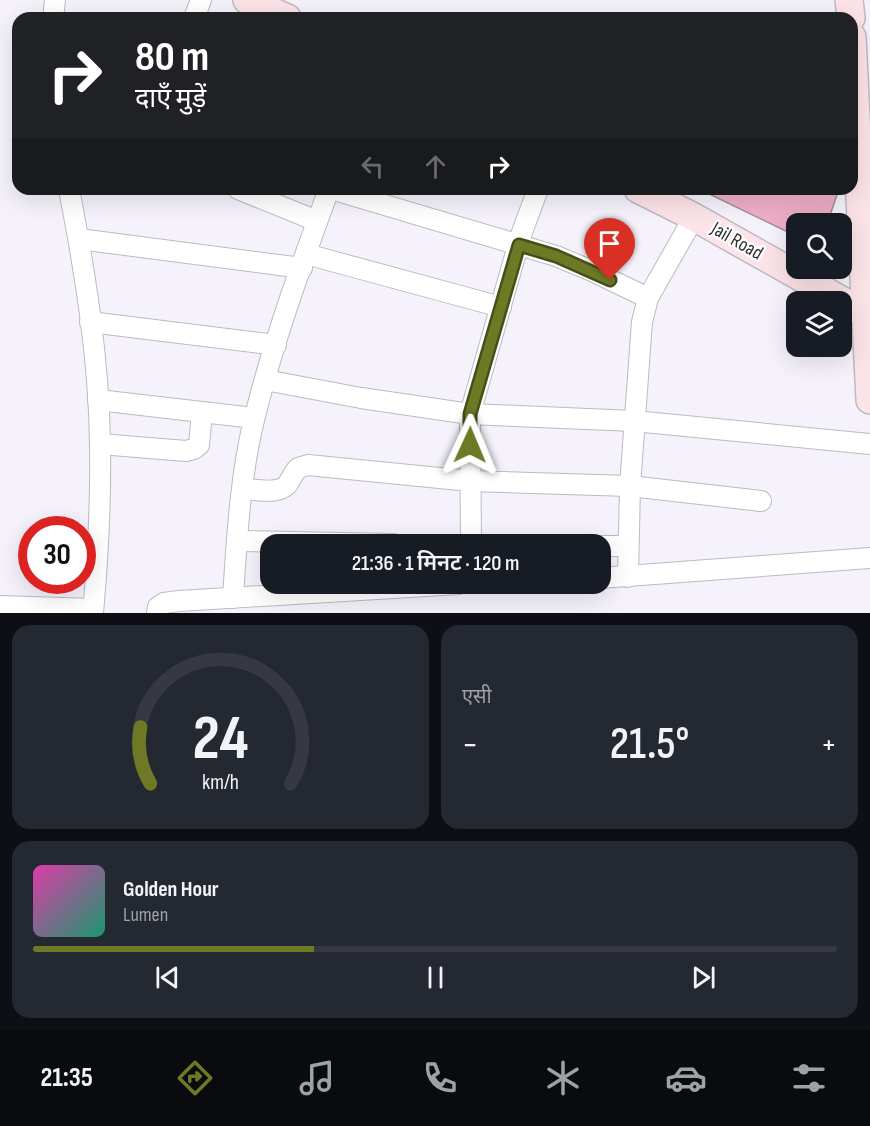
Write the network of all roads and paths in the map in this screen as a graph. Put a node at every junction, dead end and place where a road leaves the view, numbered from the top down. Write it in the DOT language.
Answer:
graph roads {
  1 [pos="248,0"];
  2 [pos="274,12"];
  3 [pos="858,156"];
  4 [pos="70,195"];
  5 [pos="253,195"];
  6 [pos="328,195"];
  7 [pos="350,195"];
  8 [pos="536,195"];
  9 [pos="650,195"];
  10 [pos="694,217"];
  11 [pos="317,221"];
  12 [pos="79,239"];
  13 [pos="519,245"];
  14 [pos="304,261"];
  15 [pos="648,298"];
  16 [pos="501,306"];
  17 [pos="866,314"];
  18 [pos="90,322"];
  19 [pos="276,345"];
  20 [pos="869,361"];
  21 [pos="265,380"];
  22 [pos="98,400"];
  23 [pos="870,400"];
  24 [pos="202,412"];
  25 [pos="470,414"];
  26 [pos="255,418"];
  27 [pos="634,422"];
  28 [pos="100,444"];
  29 [pos="870,444"];
  30 [pos="470,481"];
  31 [pos="630,486"];
  32 [pos="243,489"];
  33 [pos="761,501"];
  34 [pos="471,534"];
  35 [pos="237,541"];
  36 [pos="260,542"];
  37 [pos="611,546"];
  38 [pos="628,546"];
  39 [pos="870,558"];
  40 [pos="628,576"];
  41 [pos="611,577"];
  42 [pos="270,594"];
  43 [pos="233,598"];
  44 [pos="0,606"];
  45 [pos="93,611"];
  46 [pos="157,613"];
  1 -- 2 [label="main road"];
  3 -- 17 [label="main road"];
  4 -- 12 [label="street"];
  5 -- 11 [label="street"];
  6 -- 11 [label="street"];
  7 -- 13 [label="street"];
  8 -- 13 [label="street"];
  9 -- 10 [label="main road, Jail Road"];
  10 -- 15 [label="street"];
  10 -- 17 [label="main road, Jail Road"];
  11 -- 14 [label="street"];
  12 -- 14 [label="street"];
  12 -- 18 [label="street"];
  13 -- 15 [label="street"];
  13 -- 16 [label="street"];
  14 -- 16 [label="street"];
  14 -- 19 [label="street"];
  15 -- 27 [label="street"];
  16 -- 25 [label="street"];
  17 -- 20 [label="main road"];
  18 -- 19 [label="street"];
  18 -- 22 [label="street"];
  19 -- 21 [label="street"];
  20 -- 23 [label="main road"];
  21 -- 25 [label="street"];
  21 -- 26 [label="street"];
  22 -- 24 [label="street"];
  22 -- 28 [label="street"];
  24 -- 26 [label="street"];
  24 -- 28 [label="street"];
  25 -- 27 [label="street"];
  25 -- 30 [label="street"];
  26 -- 32 [label="street"];
  27 -- 29 [label="street"];
  27 -- 31 [label="street"];
  28 -- 45 [label="street"];
  30 -- 31 [label="street"];
  30 -- 32 [label="street"];
  30 -- 34 [label="street"];
  31 -- 33 [label="street"];
  31 -- 38 [label="street"];
  32 -- 35 [label="street"];
  35 -- 36 [label="street"];
  35 -- 43 [label="street"];
  37 -- 38 [label="street"];
  38 -- 40 [label="street"];
  39 -- 40 [label="street"];
  40 -- 41 [label="street"];
  42 -- 43 [label="street"];
  43 -- 46 [label="street"];
  44 -- 45 [label="street"];
}
